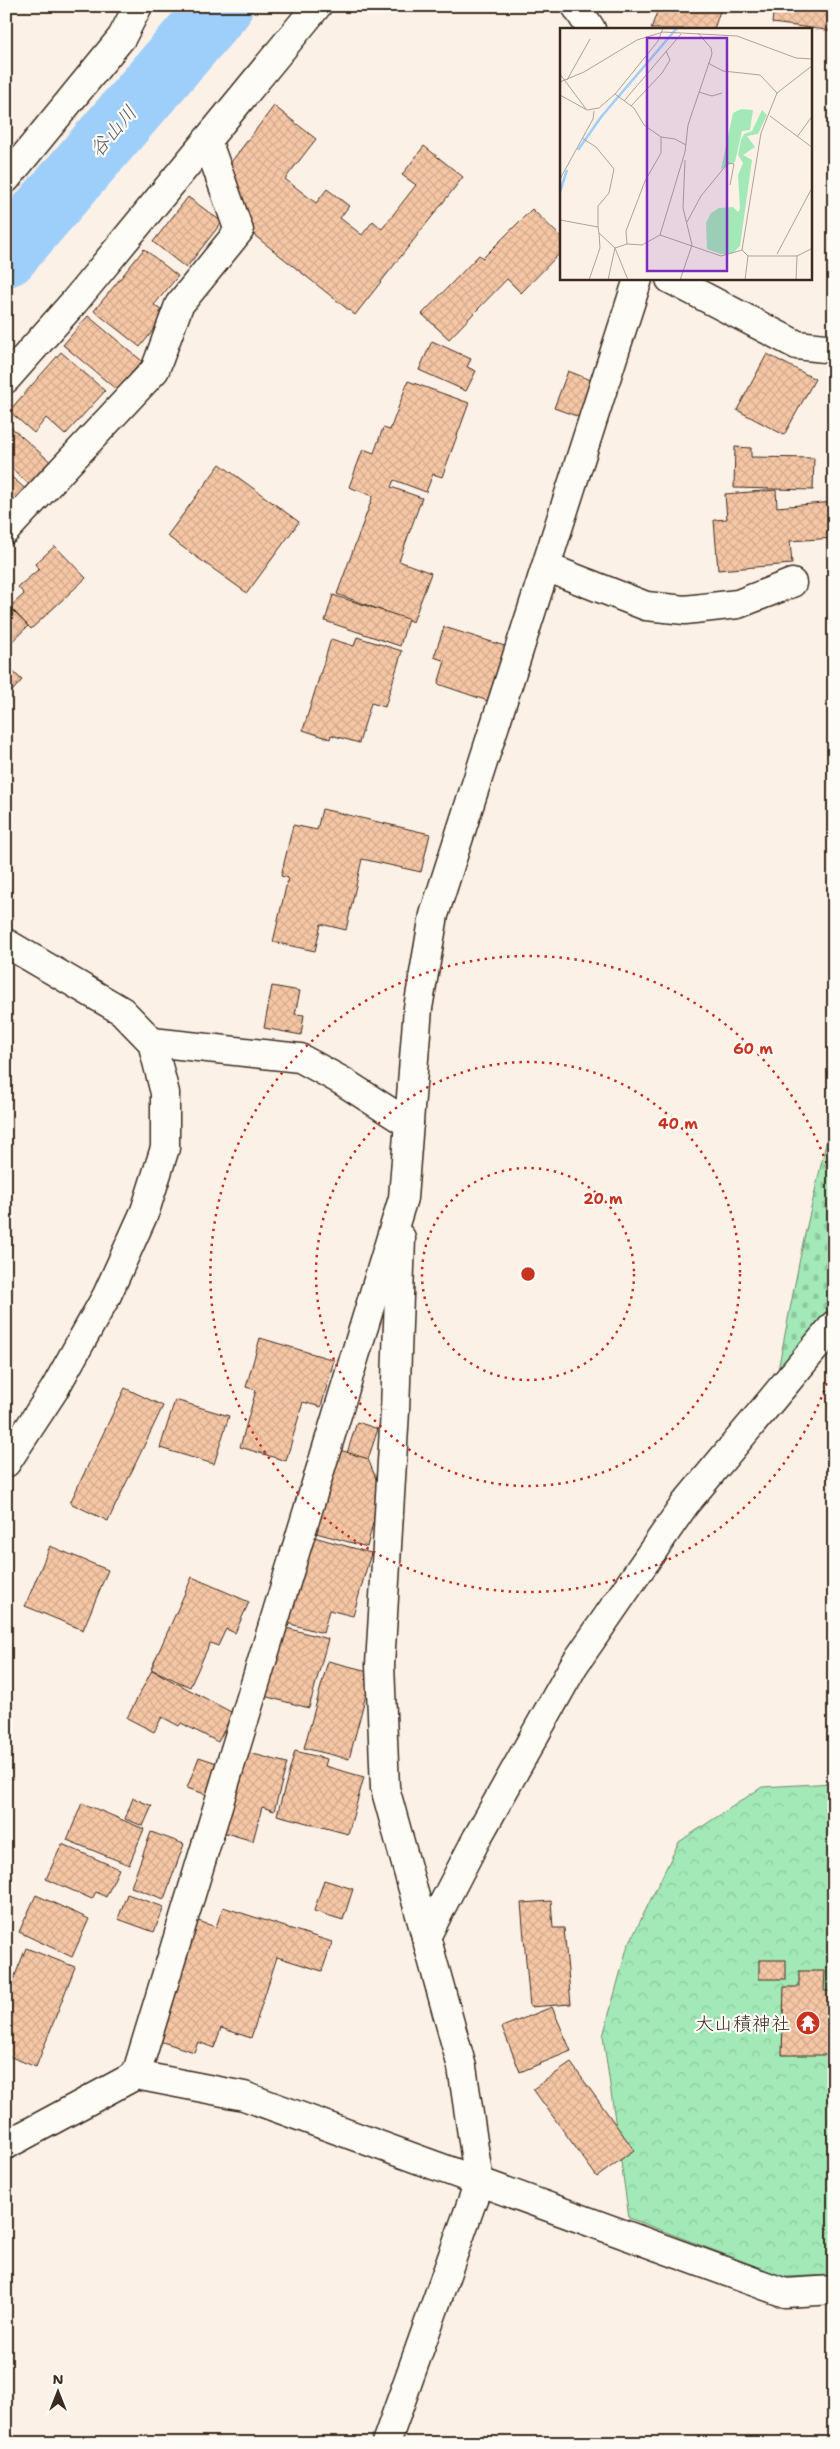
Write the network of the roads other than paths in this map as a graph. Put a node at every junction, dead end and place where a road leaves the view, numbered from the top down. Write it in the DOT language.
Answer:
graph roads {
  1 [pos="138,6"];
  2 [pos="316,6"];
  3 [pos="576,6"];
  4 [pos="590,28"];
  5 [pos="207,140"];
  6 [pos="6,179"];
  7 [pos="638,280"];
  8 [pos="672,280"];
  9 [pos="834,349"];
  10 [pos="6,379"];
  11 [pos="6,530"];
  12 [pos="546,567"];
  13 [pos="792,583"];
  14 [pos="6,943"];
  15 [pos="152,1042"];
  16 [pos="409,1124"];
  17 [pos="403,1198"];
  18 [pos="834,1325"];
  19 [pos="6,1463"];
  20 [pos="426,1937"];
  21 [pos="136,2076"];
  22 [pos="6,2145"];
  23 [pos="479,2182"];
  24 [pos="834,2290"];
  25 [pos="386,2443"];
  1 -- 6 [label="street"];
  2 -- 5 [label="street"];
  3 -- 4 [label="street"];
  5 -- 10 [label="street"];
  5 -- 11 [label="street"];
  7 -- 12 [label="street"];
  8 -- 9 [label="street"];
  12 -- 13 [label="street"];
  12 -- 16 [label="street"];
  14 -- 15 [label="street"];
  15 -- 16 [label="street"];
  15 -- 19 [label="street"];
  16 -- 17 [label="street"];
  17 -- 20 [label="street"];
  17 -- 21 [label="street"];
  18 -- 20 [label="street"];
  20 -- 23 [label="street"];
  21 -- 22 [label="street"];
  21 -- 23 [label="street"];
  23 -- 24 [label="street"];
  23 -- 25 [label="street"];
}
